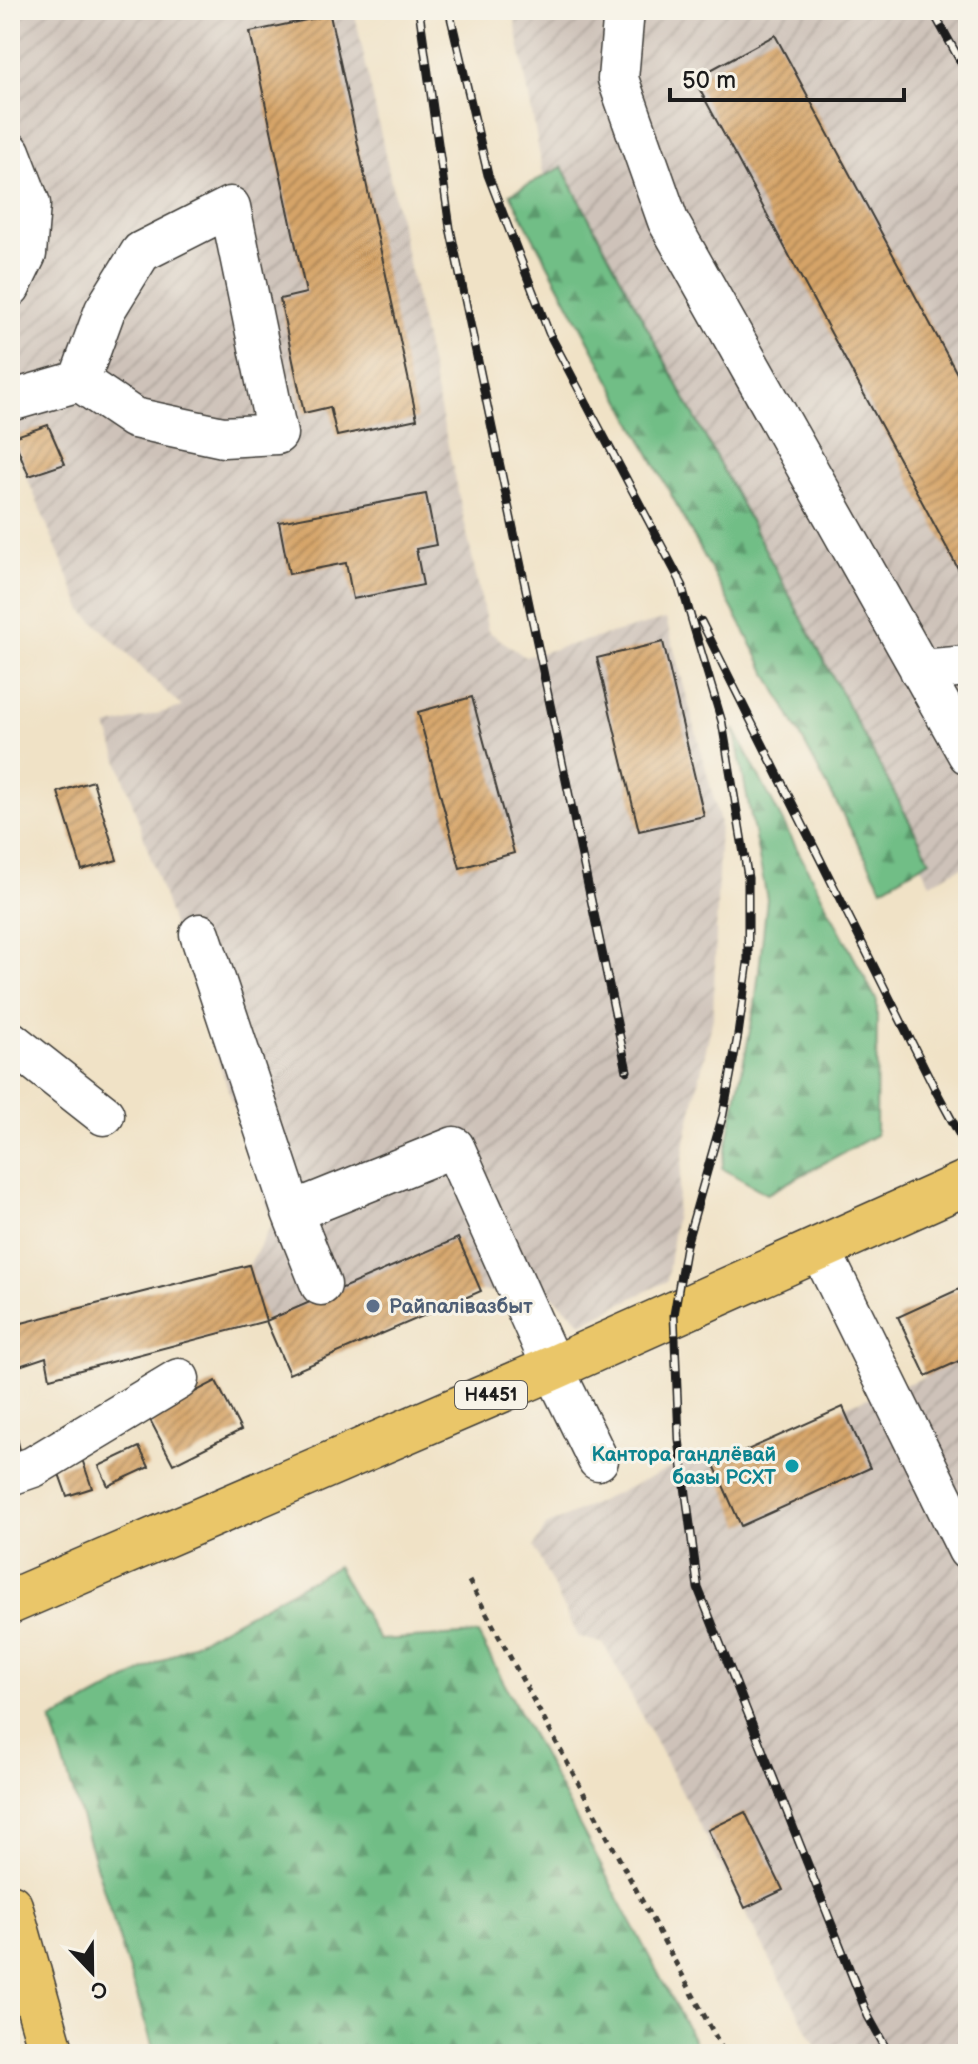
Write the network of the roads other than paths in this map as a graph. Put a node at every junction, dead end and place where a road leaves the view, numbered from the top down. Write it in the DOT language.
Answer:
graph roads {
  1 [pos="624,10"];
  2 [pos="10,152"];
  3 [pos="10,287"];
  4 [pos="79,381"];
  5 [pos="10,401"];
  6 [pos="968,666"];
  7 [pos="920,670"];
  8 [pos="968,754"];
  9 [pos="200,934"];
  10 [pos="10,1041"];
  11 [pos="104,1115"];
  12 [pos="968,1182"];
  13 [pos="292,1212"];
  14 [pos="820,1249"];
  15 [pos="321,1285"];
  16 [pos="553,1368"];
  17 [pos="179,1379"];
  18 [pos="598,1460"];
  19 [pos="10,1475"];
  20 [pos="968,1550"];
  21 [pos="10,1602"];
  22 [pos="10,1906"];
  23 [pos="52,2054"];
  1 -- 7 [label="lane"];
  2 -- 3 [label="lane"];
  4 -- 4 [label="lane"];
  4 -- 5 [label="lane"];
  6 -- 7 [label="lane"];
  7 -- 8 [label="lane"];
  9 -- 13 [label="lane"];
  10 -- 11 [label="lane"];
  12 -- 14 [label="main road, Н4451"];
  13 -- 15 [label="lane"];
  13 -- 16 [label="lane"];
  14 -- 16 [label="main road, Н4451"];
  14 -- 20 [label="lane"];
  16 -- 18 [label="lane"];
  16 -- 21 [label="main road, Н4451"];
  17 -- 19 [label="lane"];
  22 -- 23 [label="main road"];
}
